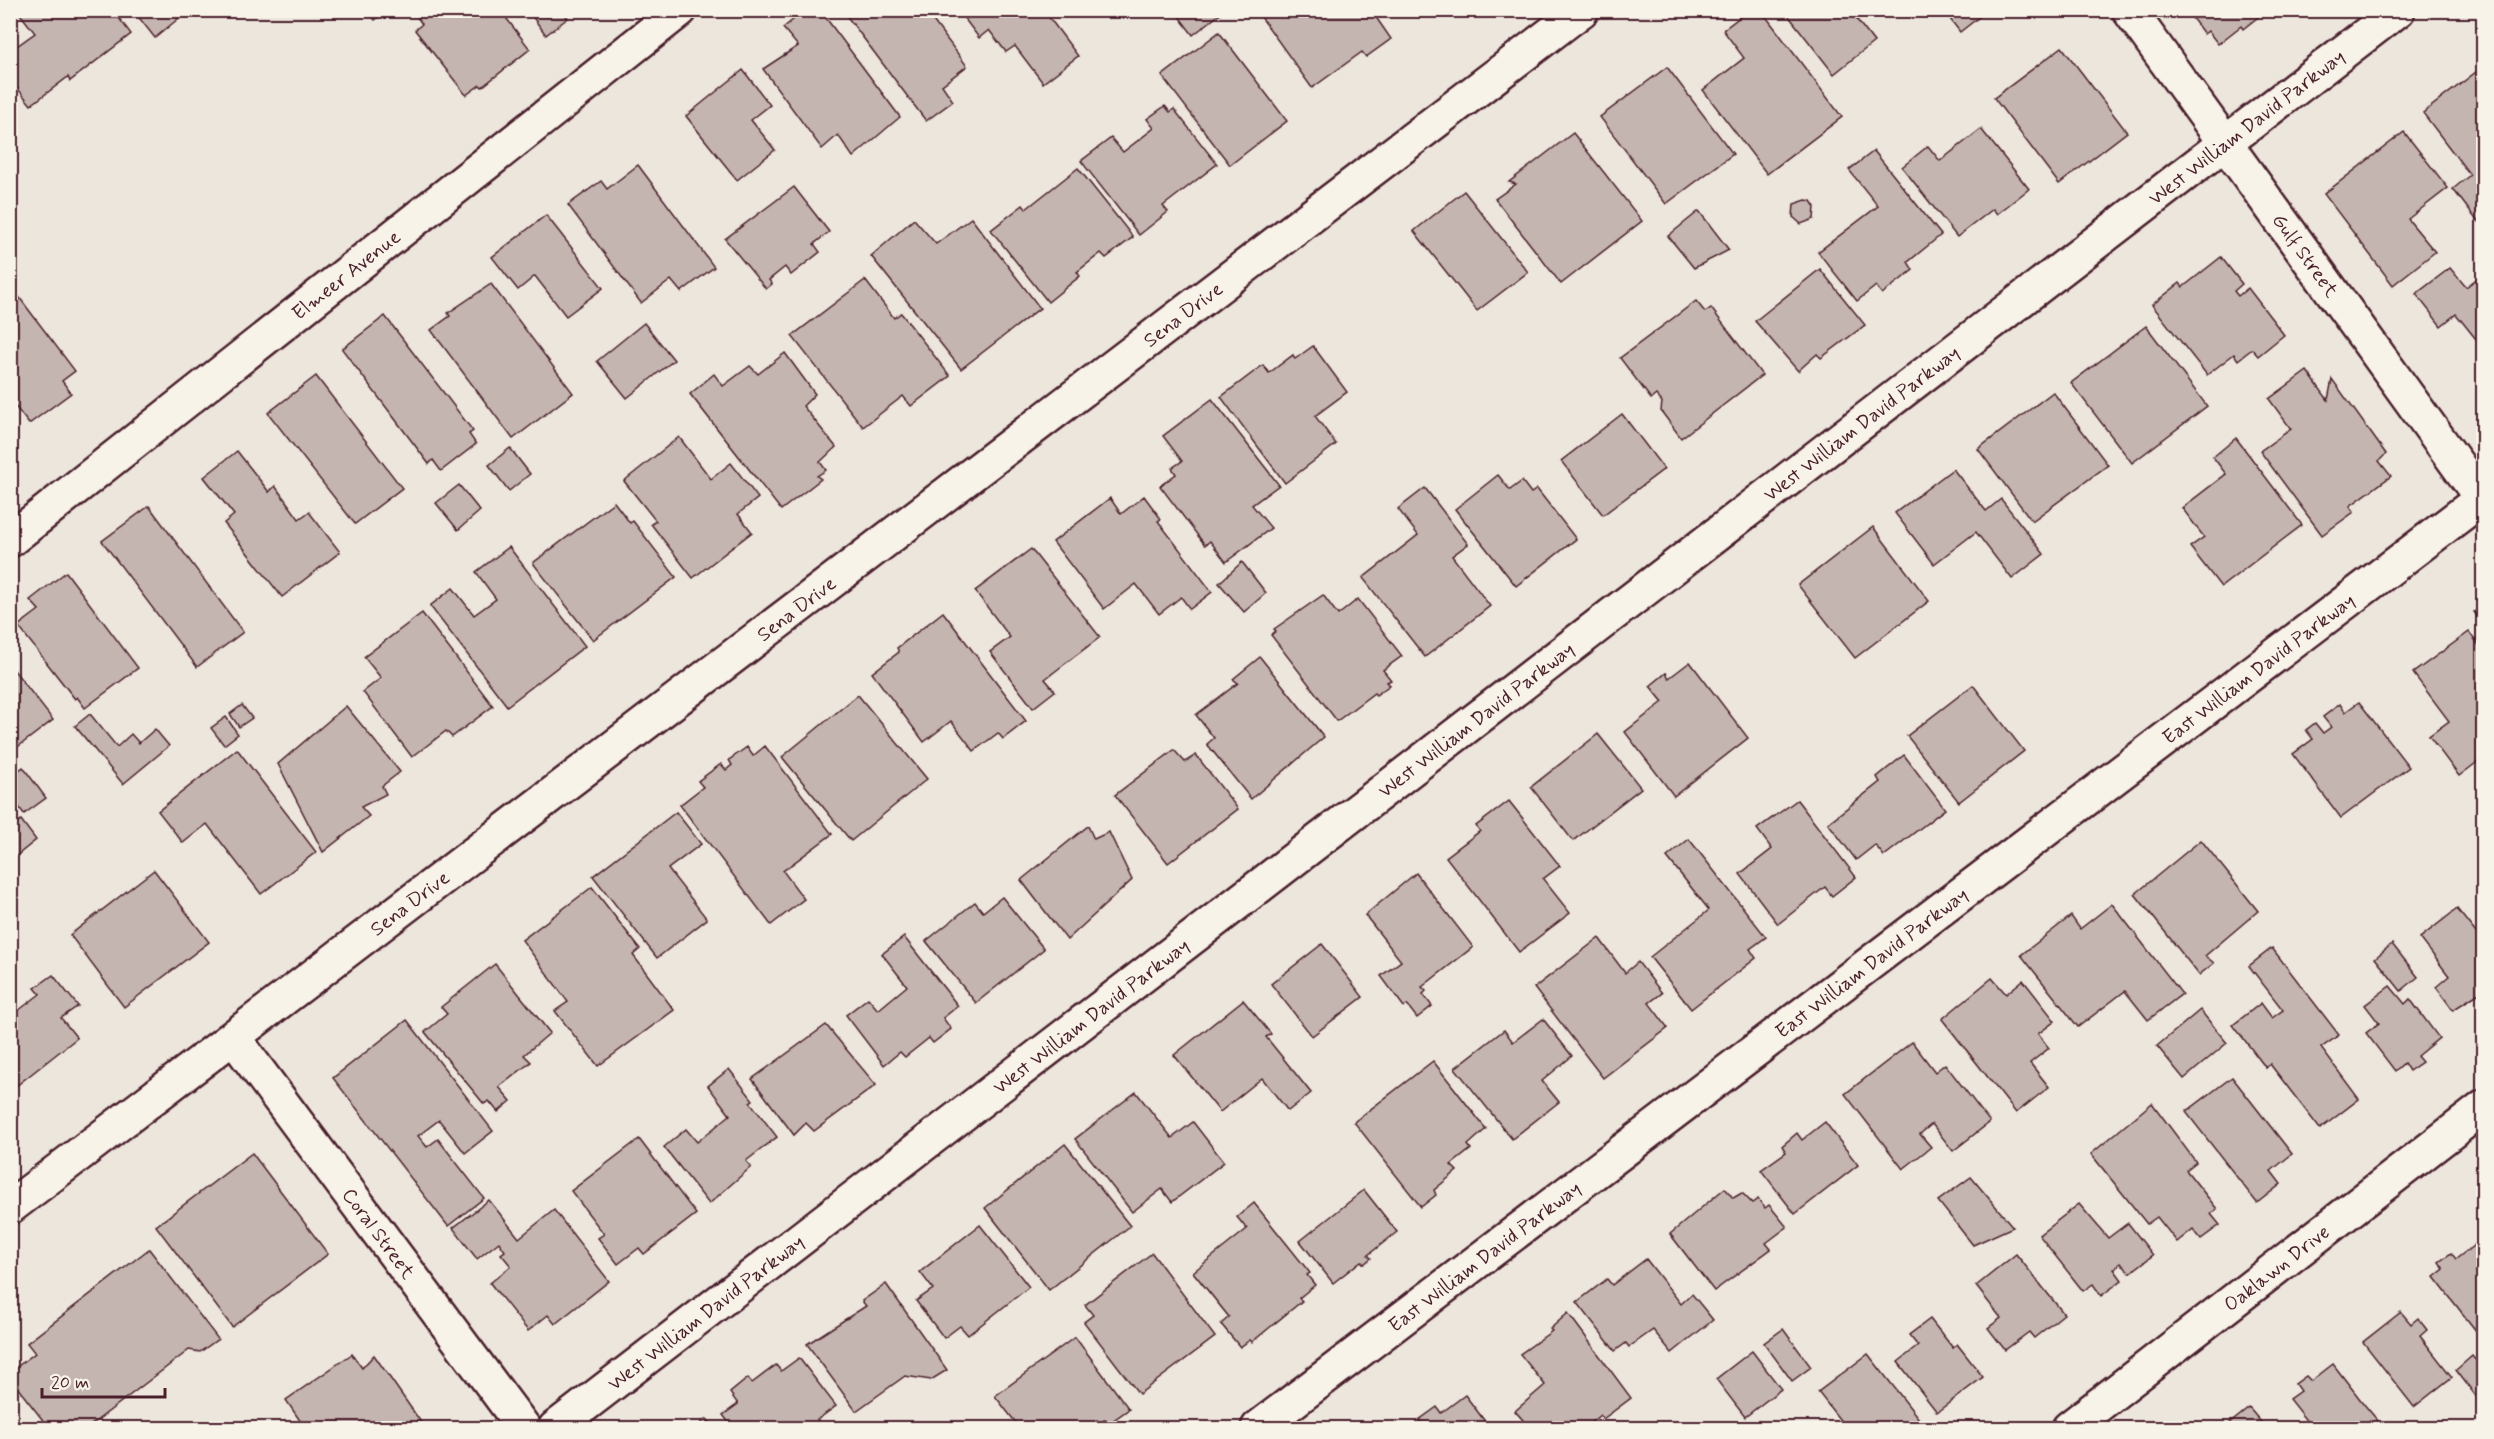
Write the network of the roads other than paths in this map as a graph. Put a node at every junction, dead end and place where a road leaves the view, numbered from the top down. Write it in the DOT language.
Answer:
graph roads {
  1 [pos="680,10"];
  2 [pos="1582,10"];
  3 [pos="2129,10"];
  4 [pos="2398,10"];
  5 [pos="2224,143"];
  6 [pos="2483,498"];
  7 [pos="10,540"];
  8 [pos="234,1038"];
  9 [pos="2484,1107"];
  10 [pos="10,1207"];
  11 [pos="524,1428"];
  12 [pos="555,1428"];
  13 [pos="1258,1428"];
  14 [pos="2069,1428"];
  1 -- 7 [label="street, Elmeer Avenue"];
  2 -- 8 [label="street, Sena Drive"];
  3 -- 5 [label="street, Gulf Street"];
  4 -- 5 [label="street, West William David Parkway"];
  5 -- 6 [label="street, Gulf Street"];
  5 -- 12 [label="street, West William David Parkway"];
  6 -- 13 [label="street, East William David Parkway"];
  8 -- 10 [label="street, Sena Drive"];
  8 -- 11 [label="street, Coral Street"];
  9 -- 14 [label="street, Oaklawn Drive"];
}
